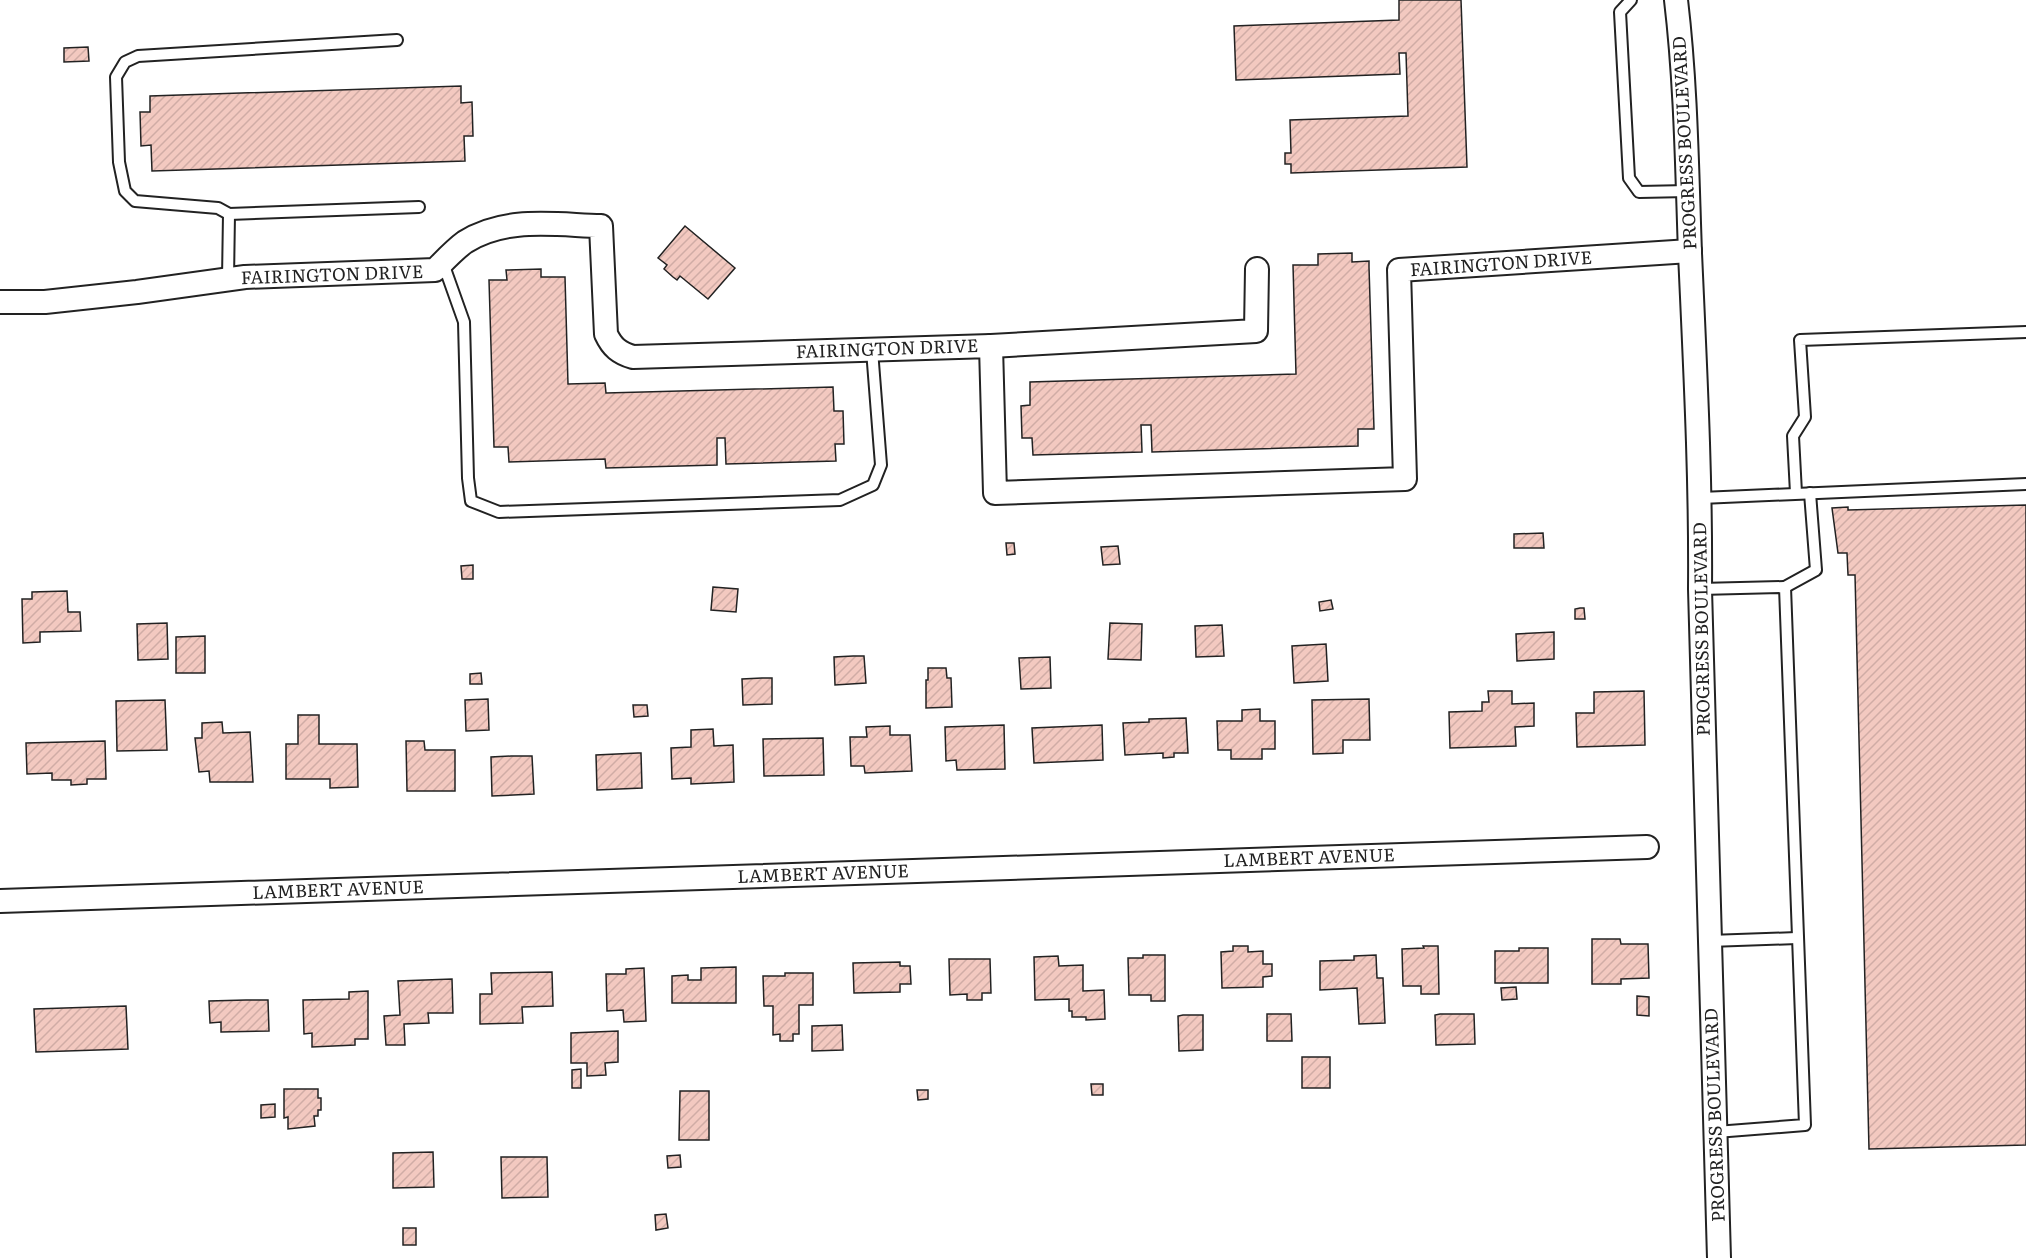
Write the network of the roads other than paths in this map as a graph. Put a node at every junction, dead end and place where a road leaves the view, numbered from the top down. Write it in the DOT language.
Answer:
graph roads {
  1 [pos="1631,0"];
  2 [pos="1676,0"];
  3 [pos="397,40"];
  4 [pos="1689,191"];
  5 [pos="419,207"];
  6 [pos="229,214"];
  7 [pos="1690,251"];
  8 [pos="443,263"];
  9 [pos="1257,269"];
  10 [pos="228,279"];
  11 [pos="0,302"];
  12 [pos="2026,332"];
  13 [pos="991,346"];
  14 [pos="872,350"];
  15 [pos="2026,484"];
  16 [pos="1810,493"];
  17 [pos="1796,494"];
  18 [pos="1701,498"];
  19 [pos="1785,587"];
  20 [pos="1700,589"];
  21 [pos="1647,847"];
  22 [pos="0,901"];
  23 [pos="1797,938"];
  24 [pos="1709,941"];
  25 [pos="1716,1132"];
  26 [pos="1719,1258"];
  1 -- 4 [label="lane"];
  2 -- 4 [label="street, PROGRESS BOULEVARD"];
  3 -- 6 [label="lane"];
  4 -- 7 [label="street, PROGRESS BOULEVARD"];
  5 -- 6 [label="lane"];
  6 -- 10 [label="lane"];
  7 -- 13 [label="street, FAIRINGTON DRIVE"];
  7 -- 18 [label="street, PROGRESS BOULEVARD"];
  8 -- 10 [label="street, FAIRINGTON DRIVE"];
  8 -- 14 [label="street, FAIRINGTON DRIVE"];
  8 -- 14 [label="lane"];
  9 -- 13 [label="street"];
  10 -- 11 [label="street, FAIRINGTON DRIVE"];
  12 -- 17 [label="lane"];
  13 -- 14 [label="street, FAIRINGTON DRIVE"];
  15 -- 16 [label="lane"];
  16 -- 17 [label="lane"];
  16 -- 19 [label="lane"];
  17 -- 18 [label="lane"];
  18 -- 20 [label="street, PROGRESS BOULEVARD"];
  19 -- 20 [label="lane"];
  19 -- 23 [label="lane"];
  20 -- 24 [label="street, PROGRESS BOULEVARD"];
  21 -- 22 [label="street, LAMBERT AVENUE"];
  23 -- 24 [label="lane"];
  23 -- 25 [label="lane"];
  24 -- 25 [label="street, PROGRESS BOULEVARD"];
  25 -- 26 [label="street, PROGRESS BOULEVARD"];
}
